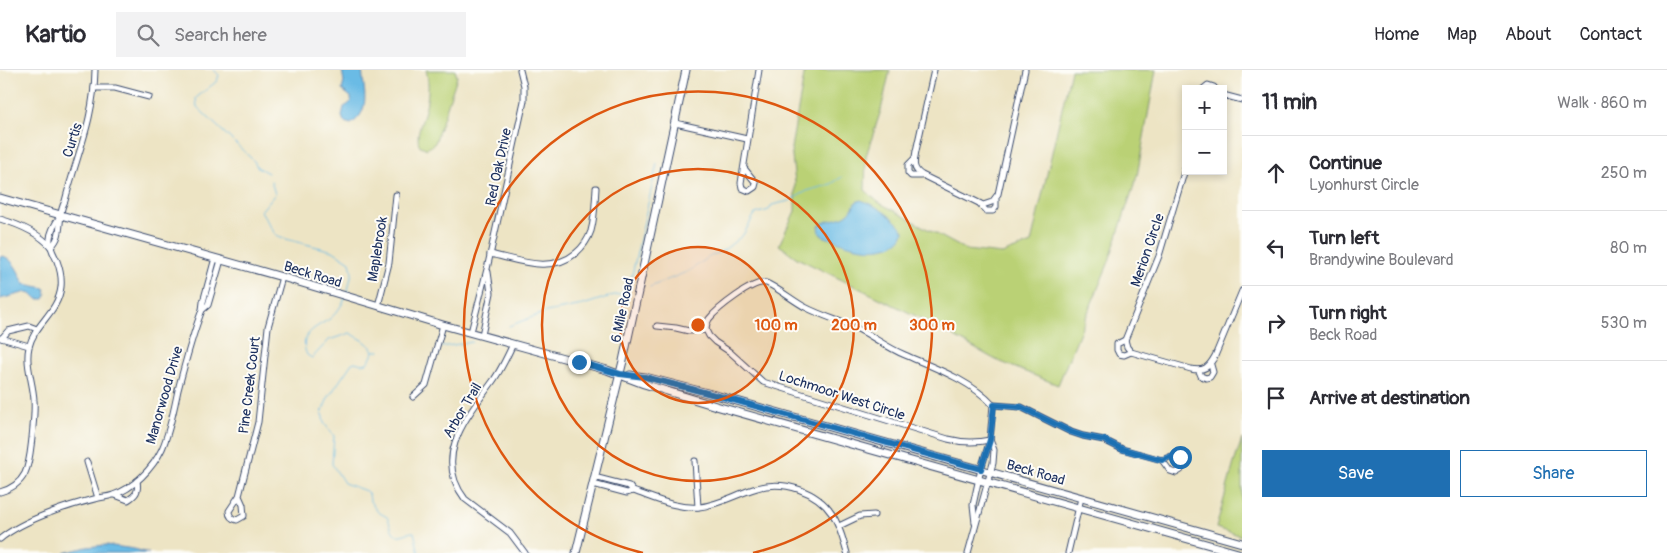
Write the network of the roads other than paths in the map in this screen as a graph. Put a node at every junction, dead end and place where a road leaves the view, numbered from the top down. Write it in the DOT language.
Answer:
graph roads {
  1 [pos="95,70"];
  2 [pos="520,70"];
  3 [pos="686,70"];
  4 [pos="759,70"];
  5 [pos="934,70"];
  6 [pos="1025,70"];
  7 [pos="94,88"];
  8 [pos="1227,96"];
  9 [pos="149,97"];
  10 [pos="1242,100"];
  11 [pos="675,122"];
  12 [pos="747,139"];
  13 [pos="744,168"];
  14 [pos="1183,175"];
  15 [pos="596,188"];
  16 [pos="396,195"];
  17 [pos="0,198"];
  18 [pos="996,198"];
  19 [pos="980,204"];
  20 [pos="61,215"];
  21 [pos="0,219"];
  22 [pos="51,247"];
  23 [pos="490,254"];
  24 [pos="218,259"];
  25 [pos="487,269"];
  26 [pos="282,277"];
  27 [pos="1242,291"];
  28 [pos="378,306"];
  29 [pos="443,325"];
  30 [pos="657,326"];
  31 [pos="37,329"];
  32 [pos="706,330"];
  33 [pos="471,332"];
  34 [pos="482,335"];
  35 [pos="1,338"];
  36 [pos="1125,340"];
  37 [pos="513,344"];
  38 [pos="29,346"];
  39 [pos="1131,352"];
  40 [pos="1211,365"];
  41 [pos="1199,371"];
  42 [pos="620,374"];
  43 [pos="413,398"];
  44 [pos="994,405"];
  45 [pos="990,440"];
  46 [pos="1162,460"];
  47 [pos="696,461"];
  48 [pos="87,462"];
  49 [pos="981,469"];
  50 [pos="990,472"];
  51 [pos="979,480"];
  52 [pos="137,481"];
  53 [pos="594,481"];
  54 [pos="987,482"];
  55 [pos="0,492"];
  56 [pos="114,495"];
  57 [pos="239,496"];
  58 [pos="98,498"];
  59 [pos="1081,498"];
  60 [pos="698,507"];
  61 [pos="1079,508"];
  62 [pos="874,515"];
  63 [pos="975,523"];
  64 [pos="839,526"];
  65 [pos="0,539"];
  66 [pos="1242,543"];
  67 [pos="525,553"];
  68 [pos="576,553"];
  69 [pos="847,553"];
  70 [pos="968,553"];
  71 [pos="1068,553"];
  72 [pos="1238,553"];
  1 -- 7 [label="street, Curtis"];
  2 -- 23 [label="street, Red Oak Drive"];
  3 -- 11 [label="main road, 6 Mile Road"];
  4 -- 12 [label="street"];
  5 -- 19 [label="street"];
  6 -- 18 [label="street"];
  7 -- 9 [label="street"];
  7 -- 20 [label="street, Curtis"];
  8 -- 10 [label="street"];
  11 -- 12 [label="street"];
  11 -- 42 [label="main road, 6 Mile Road"];
  12 -- 13 [label="street"];
  14 -- 36 [label="street, Merion Circle"];
  15 -- 23 [label="street"];
  16 -- 28 [label="street, Maplebrook"];
  17 -- 20 [label="main road, Beck Road"];
  18 -- 19 [label="street"];
  18 -- 19 [label="street"];
  20 -- 22 [label="street, Curtis"];
  20 -- 24 [label="main road, Beck Road"];
  21 -- 22 [label="street"];
  22 -- 31 [label="street"];
  23 -- 25 [label="street, Red Oak Drive"];
  24 -- 26 [label="main road, Beck Road"];
  24 -- 52 [label="street, Manorwood Drive"];
  25 -- 33 [label="street, Red Oak Drive"];
  25 -- 34 [label="street, Red Oak Drive"];
  26 -- 28 [label="main road, Beck Road"];
  26 -- 57 [label="street, Pine Creek Court"];
  27 -- 40 [label="street"];
  28 -- 29 [label="main road, Beck Road"];
  29 -- 33 [label="main road, Beck Road"];
  29 -- 43 [label="street"];
  30 -- 32 [label="street"];
  31 -- 35 [label="street"];
  31 -- 38 [label="street"];
  32 -- 44 [label="street"];
  32 -- 45 [label="street, Lochmoor West Circle"];
  33 -- 34 [label="main road, Beck Road"];
  34 -- 37 [label="main road, Beck Road"];
  35 -- 38 [label="street"];
  36 -- 39 [label="street"];
  36 -- 39 [label="street, Merion Circle"];
  37 -- 42 [label="main road, Beck Road"];
  37 -- 67 [label="street, Arbor Trail"];
  38 -- 55 [label="street"];
  39 -- 41 [label="street, Merion Circle"];
  40 -- 41 [label="street"];
  40 -- 41 [label="street"];
  42 -- 49 [label="main road, Beck Road"];
  42 -- 51 [label="main road, Beck Road"];
  42 -- 53 [label="main road, 6 Mile Road"];
  44 -- 45 [label="street"];
  44 -- 46 [label="street"];
  45 -- 49 [label="street"];
  45 -- 50 [label="street"];
  47 -- 60 [label="street"];
  48 -- 58 [label="street"];
  49 -- 50 [label="main road, Beck Road"];
  49 -- 51 [label="street"];
  50 -- 54 [label="street"];
  50 -- 59 [label="main road, Beck Road"];
  51 -- 54 [label="main road, Beck Road"];
  51 -- 63 [label="street"];
  52 -- 56 [label="street, Manorwood Drive"];
  52 -- 56 [label="street, Manorwood Drive"];
  53 -- 60 [label="street"];
  53 -- 68 [label="main road, 6 Mile Road"];
  54 -- 61 [label="main road, Beck Road"];
  54 -- 63 [label="street"];
  56 -- 58 [label="street, Manorwood Drive"];
  58 -- 65 [label="street, Manorwood Drive"];
  59 -- 61 [label="street"];
  59 -- 66 [label="main road, Beck Road"];
  60 -- 64 [label="street"];
  61 -- 71 [label="street"];
  61 -- 72 [label="main road, Beck Road"];
  62 -- 64 [label="street"];
  63 -- 70 [label="street"];
  64 -- 69 [label="street"];
}
